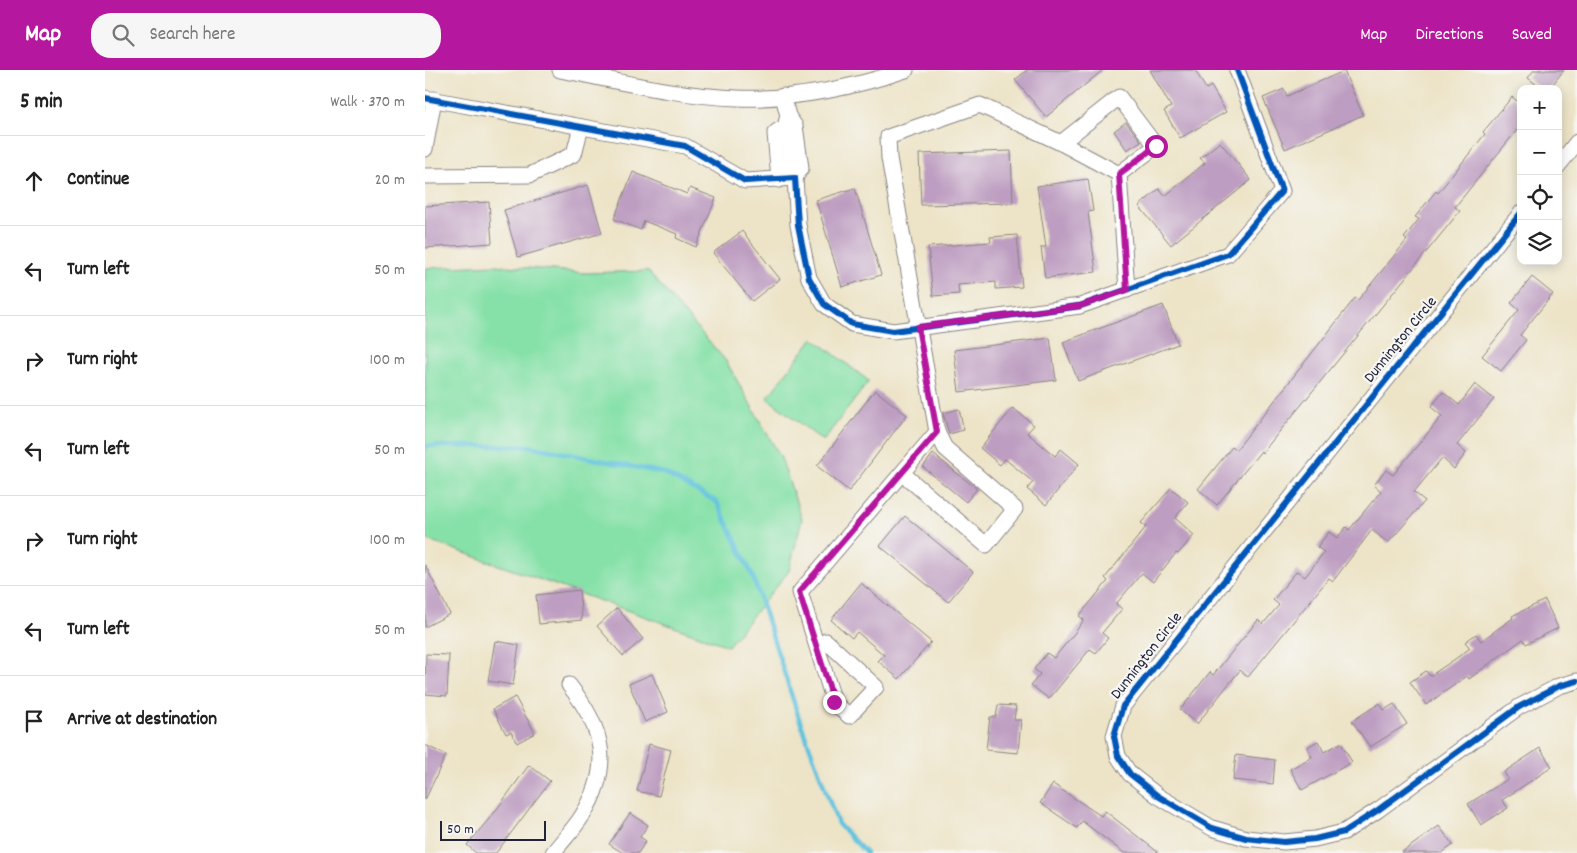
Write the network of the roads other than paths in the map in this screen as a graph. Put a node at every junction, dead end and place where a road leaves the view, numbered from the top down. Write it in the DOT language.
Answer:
graph roads {
  1 [pos="560,70"];
  2 [pos="905,70"];
  3 [pos="1241,71"];
  4 [pos="783,96"];
  5 [pos="429,98"];
  6 [pos="786,121"];
  7 [pos="581,127"];
  8 [pos="1577,142"];
  9 [pos="1061,143"];
  10 [pos="425,149"];
  11 [pos="1562,161"];
  12 [pos="1119,174"];
  13 [pos="425,176"];
  14 [pos="795,178"];
  15 [pos="779,180"];
  16 [pos="1517,218"];
  17 [pos="1127,290"];
  18 [pos="918,327"];
  19 [pos="937,432"];
  20 [pos="901,473"];
  21 [pos="817,650"];
  22 [pos="1577,681"];
  23 [pos="569,685"];
  24 [pos="553,853"];
  1 -- 4 [label="street"];
  2 -- 4 [label="street"];
  3 -- 17 [label="street"];
  4 -- 6 [label="street"];
  5 -- 7 [label="street"];
  5 -- 10 [label="street"];
  6 -- 14 [label="street"];
  6 -- 15 [label="street"];
  7 -- 13 [label="street"];
  7 -- 15 [label="street"];
  8 -- 11 [label="street"];
  9 -- 12 [label="street"];
  9 -- 12 [label="street"];
  9 -- 18 [label="street"];
  12 -- 17 [label="street"];
  14 -- 15 [label="street"];
  14 -- 18 [label="street"];
  16 -- 22 [label="street, Dunnington Circle"];
  17 -- 18 [label="street"];
  18 -- 19 [label="street"];
  19 -- 20 [label="street"];
  19 -- 20 [label="street"];
  20 -- 21 [label="street"];
  21 -- 21 [label="street"];
  23 -- 24 [label="street"];
}
